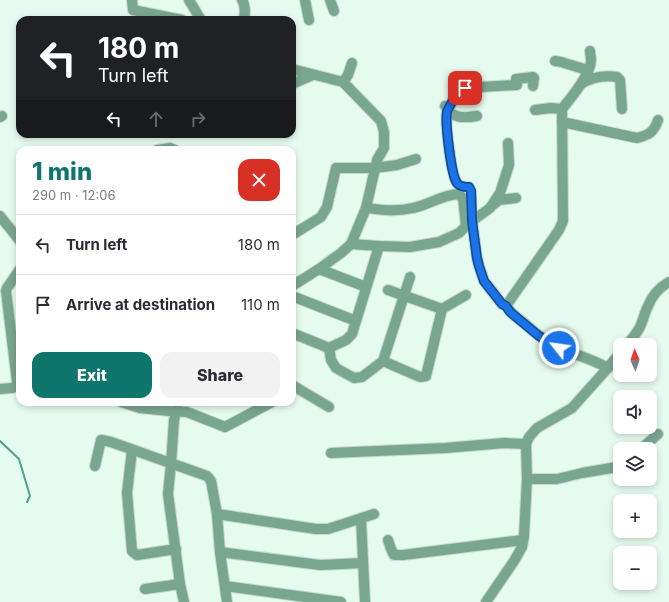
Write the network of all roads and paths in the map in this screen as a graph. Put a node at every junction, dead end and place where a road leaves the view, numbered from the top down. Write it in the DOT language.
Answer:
graph roads {
  1 [pos="132,0"];
  2 [pos="189,0"];
  3 [pos="242,0"];
  4 [pos="305,0"];
  5 [pos="330,0"];
  6 [pos="334,11"];
  7 [pos="162,16"];
  8 [pos="199,16"];
  9 [pos="244,16"];
  10 [pos="309,20"];
  11 [pos="590,51"];
  12 [pos="555,61"];
  13 [pos="352,63"];
  14 [pos="296,70"];
  15 [pos="588,72"];
  16 [pos="313,75"];
  17 [pos="296,82"];
  18 [pos="343,82"];
  19 [pos="582,83"];
  20 [pos="533,86"];
  21 [pos="445,108"];
  22 [pos="562,109"];
  23 [pos="622,109"];
  24 [pos="535,110"];
  25 [pos="477,116"];
  26 [pos="658,120"];
  27 [pos="562,122"];
  28 [pos="508,143"];
  29 [pos="416,159"];
  30 [pos="375,168"];
  31 [pos="516,198"];
  32 [pos="366,208"];
  33 [pos="490,208"];
  34 [pos="472,210"];
  35 [pos="0,216"];
  36 [pos="472,221"];
  37 [pos="296,233"];
  38 [pos="16,236"];
  39 [pos="351,244"];
  40 [pos="379,246"];
  41 [pos="319,269"];
  42 [pos="16,275"];
  43 [pos="410,277"];
  44 [pos="669,282"];
  45 [pos="296,283"];
  46 [pos="366,287"];
  47 [pos="388,290"];
  48 [pos="466,295"];
  49 [pos="404,296"];
  50 [pos="296,298"];
  51 [pos="506,306"];
  52 [pos="442,309"];
  53 [pos="356,321"];
  54 [pos="296,335"];
  55 [pos="633,338"];
  56 [pos="329,348"];
  57 [pos="383,361"];
  58 [pos="613,362"];
  59 [pos="608,368"];
  60 [pos="16,374"];
  61 [pos="16,386"];
  62 [pos="0,389"];
  63 [pos="296,390"];
  64 [pos="136,406"];
  65 [pos="178,406"];
  66 [pos="256,406"];
  67 [pos="265,406"];
  68 [pos="329,407"];
  69 [pos="260,409"];
  70 [pos="658,434"];
  71 [pos="649,442"];
  72 [pos="526,444"];
  73 [pos="132,450"];
  74 [pos="330,453"];
  75 [pos="171,464"];
  76 [pos="95,466"];
  77 [pos="613,468"];
  78 [pos="527,479"];
  79 [pos="217,514"];
  80 [pos="374,514"];
  81 [pos="361,518"];
  82 [pos="388,540"];
  83 [pos="523,540"];
  84 [pos="176,550"];
  85 [pos="220,552"];
  86 [pos="364,563"];
  87 [pos="180,584"];
  88 [pos="225,586"];
  89 [pos="145,589"];
  90 [pos="184,602"];
  91 [pos="227,602"];
  92 [pos="341,602"];
  93 [pos="365,602"];
  94 [pos="486,602"];
  1 -- 7 [label="street"];
  2 -- 8 [label="street"];
  3 -- 9 [label="street"];
  4 -- 10 [label="street"];
  5 -- 6 [label="street"];
  11 -- 15 [label="street"];
  12 -- 15 [label="street"];
  13 -- 18 [label="street"];
  14 -- 16 [label="street"];
  15 -- 19 [label="street"];
  16 -- 17 [label="street"];
  16 -- 18 [label="street"];
  18 -- 30 [label="street"];
  19 -- 22 [label="street"];
  19 -- 23 [label="street"];
  20 -- 21 [label="street"];
  21 -- 25 [label="street"];
  21 -- 34 [label="street"];
  22 -- 24 [label="street"];
  22 -- 27 [label="street"];
  26 -- 27 [label="street"];
  27 -- 51 [label="street"];
  28 -- 33 [label="street"];
  29 -- 30 [label="street"];
  30 -- 32 [label="street"];
  30 -- 37 [label="street"];
  31 -- 33 [label="street"];
  32 -- 39 [label="street"];
  32 -- 40 [label="street"];
  33 -- 34 [label="street"];
  33 -- 36 [label="street"];
  34 -- 36 [label="street"];
  35 -- 38 [label="street"];
  36 -- 51 [label="street"];
  39 -- 40 [label="street"];
  39 -- 41 [label="street"];
  40 -- 46 [label="street"];
  41 -- 45 [label="street"];
  41 -- 46 [label="street"];
  42 -- 60 [label="street"];
  43 -- 49 [label="street"];
  44 -- 55 [label="street"];
  46 -- 53 [label="street"];
  47 -- 49 [label="street"];
  48 -- 52 [label="street"];
  49 -- 52 [label="street"];
  49 -- 57 [label="street"];
  50 -- 53 [label="street"];
  51 -- 59 [label="street"];
  52 -- 57 [label="street"];
  53 -- 56 [label="street"];
  54 -- 56 [label="street"];
  56 -- 57 [label="street"];
  58 -- 59 [label="street"];
  59 -- 72 [label="street"];
  61 -- 62 [label="street"];
  63 -- 68 [label="street"];
  64 -- 65 [label="street"];
  65 -- 69 [label="street"];
  65 -- 75 [label="street"];
  66 -- 69 [label="street"];
  67 -- 69 [label="street"];
  70 -- 71 [label="street"];
  72 -- 74 [label="street"];
  72 -- 78 [label="street"];
  73 -- 75 [label="street"];
  73 -- 76 [label="street"];
  73 -- 84 [label="street"];
  75 -- 79 [label="street"];
  75 -- 84 [label="street"];
  77 -- 78 [label="street"];
  78 -- 83 [label="street"];
  79 -- 81 [label="street"];
  79 -- 85 [label="street"];
  80 -- 81 [label="street"];
  81 -- 86 [label="street"];
  82 -- 83 [label="street"];
  83 -- 94 [label="street"];
  84 -- 87 [label="street"];
  85 -- 86 [label="street"];
  85 -- 88 [label="street"];
  86 -- 93 [label="street"];
  87 -- 89 [label="street"];
  87 -- 90 [label="street"];
  88 -- 91 [label="street"];
  88 -- 92 [label="street"];
}
